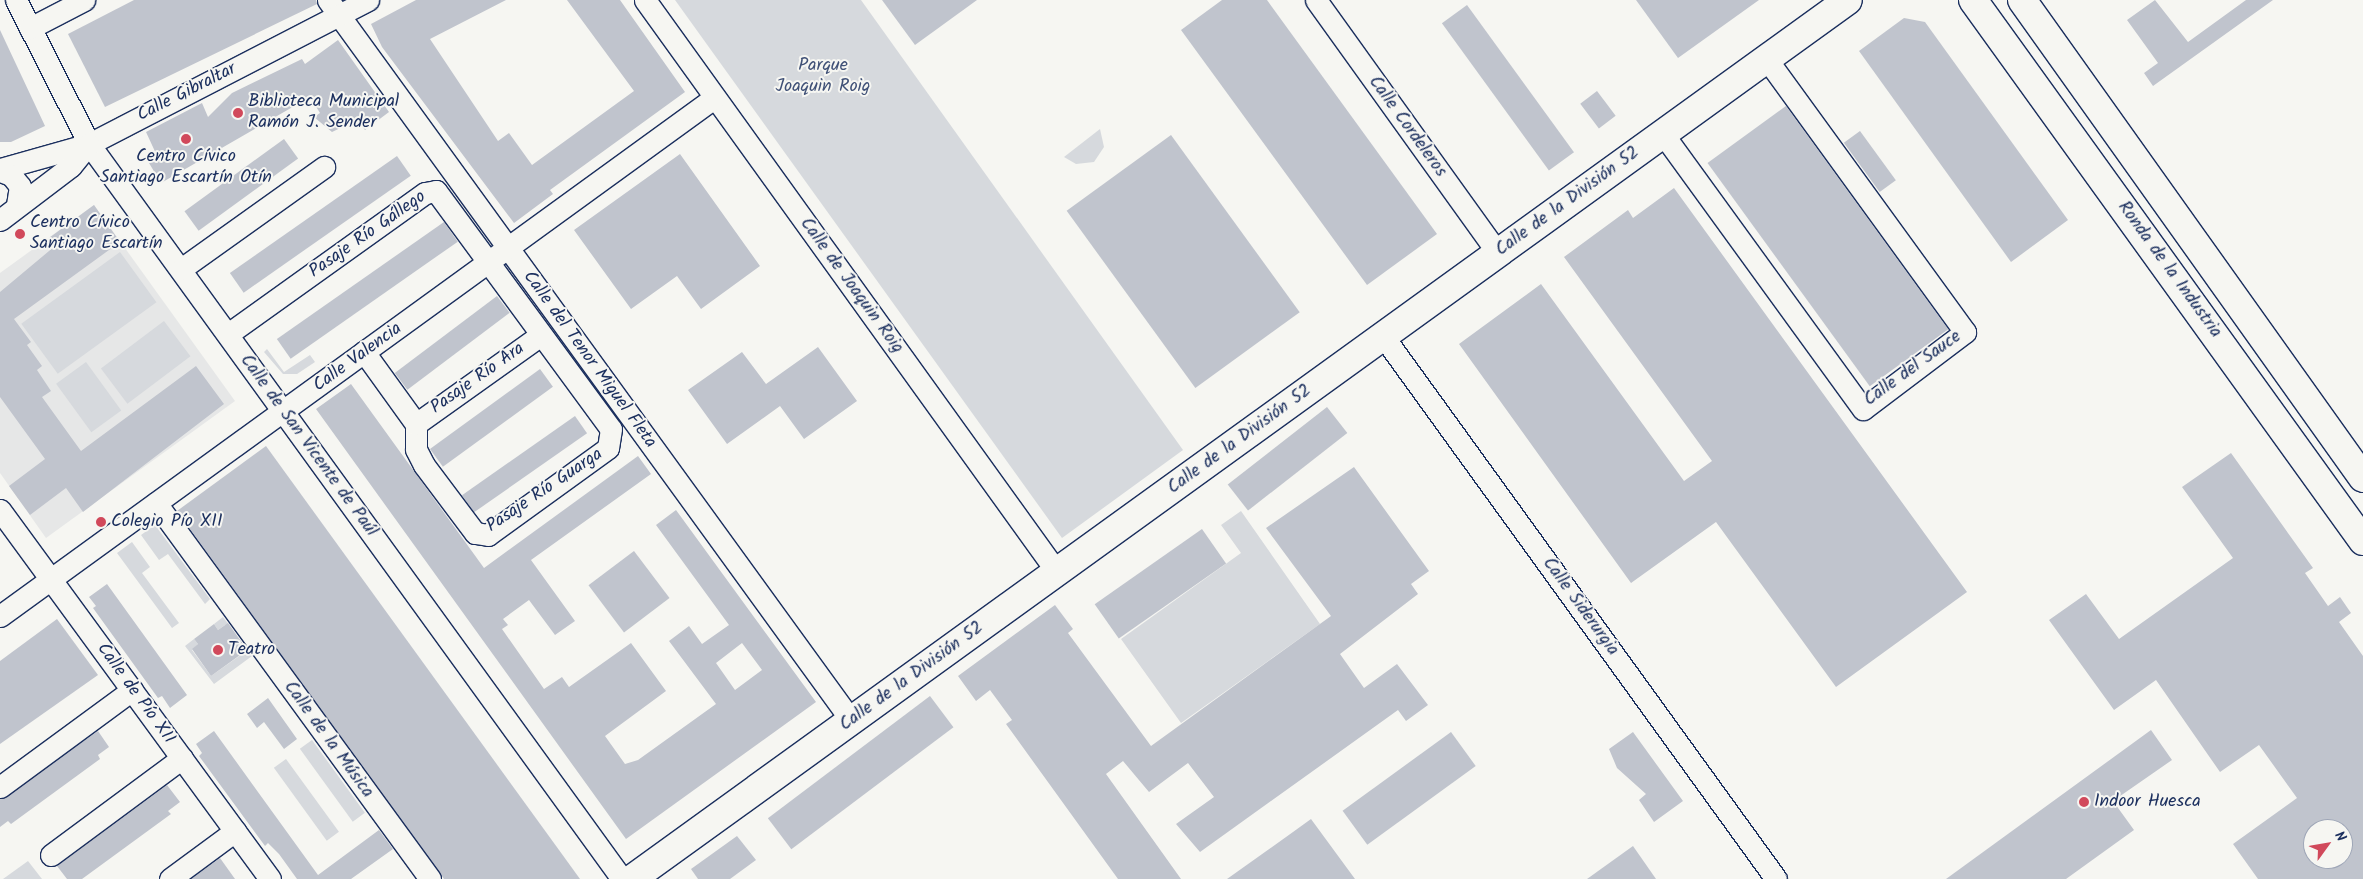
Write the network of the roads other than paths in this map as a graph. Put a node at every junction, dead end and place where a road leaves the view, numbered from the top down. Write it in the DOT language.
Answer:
graph roads {
  1 [pos="16,0"];
  2 [pos="84,0"];
  3 [pos="368,0"];
  4 [pos="644,0"];
  5 [pos="1316,0"];
  6 [pos="1848,0"];
  7 [pos="1972,0"];
  8 [pos="2022,0"];
  9 [pos="334,7"];
  10 [pos="30,28"];
  11 [pos="1767,59"];
  12 [pos="714,98"];
  13 [pos="1663,134"];
  14 [pos="89,144"];
  15 [pos="324,166"];
  16 [pos="0,170"];
  17 [pos="18,206"];
  18 [pos="0,220"];
  19 [pos="509,249"];
  20 [pos="1498,253"];
  21 [pos="490,263"];
  22 [pos="180,269"];
  23 [pos="228,334"];
  24 [pos="541,335"];
  25 [pos="1384,336"];
  26 [pos="364,352"];
  27 [pos="282,412"];
  28 [pos="416,424"];
  29 [pos="2363,478"];
  30 [pos="156,503"];
  31 [pos="0,510"];
  32 [pos="2363,540"];
  33 [pos="1057,572"];
  34 [pos="51,578"];
  35 [pos="0,616"];
  36 [pos="132,690"];
  37 [pos="852,720"];
  38 [pos="182,758"];
  39 [pos="0,787"];
  40 [pos="234,831"];
  41 [pos="51,855"];
  42 [pos="170,879"];
  43 [pos="270,879"];
  44 [pos="430,879"];
  45 [pos="622,879"];
  46 [pos="632,879"];
  47 [pos="1776,879"];
  1 -- 10 [label="street, Calle de San Vicente de Paúl"];
  2 -- 10 [label="street"];
  3 -- 9 [label="street, Calle Gibraltar"];
  4 -- 12 [label="street, Calle de Joaquin Roig"];
  5 -- 20 [label="street, Calle Cordeleros"];
  6 -- 11 [label="main road, Calle de la División 52"];
  7 -- 32 [label="main road, Ronda de la Industria"];
  8 -- 29 [label="main road, Ronda de la Industria"];
  9 -- 14 [label="street, Calle Gibraltar"];
  9 -- 19 [label="street, Calle del Tenor Miguel Fleta"];
  10 -- 14 [label="street, Calle de San Vicente de Paúl"];
  11 -- 13 [label="main road, Calle de la División 52"];
  11 -- 13 [label="street, Calle del Sauce"];
  12 -- 19 [label="street, Calle Valencia"];
  12 -- 33 [label="street, Calle de Joaquin Roig"];
  13 -- 20 [label="main road, Calle de la División 52"];
  14 -- 16 [label="street, Calle Gibraltar"];
  14 -- 17 [label="street"];
  14 -- 22 [label="street, Calle de San Vicente de Paúl"];
  15 -- 22 [label="street"];
  16 -- 17 [label="street"];
  17 -- 18 [label="street"];
  19 -- 21 [label="street, Calle Valencia"];
  19 -- 37 [label="street, Calle del Tenor Miguel Fleta"];
  20 -- 25 [label="main road, Calle de la División 52"];
  21 -- 23 [label="street, Pasaje Río Gállego"];
  21 -- 24 [label="street, Pasaje Río Guarga"];
  21 -- 26 [label="street, Calle Valencia"];
  22 -- 23 [label="street, Calle de San Vicente de Paúl"];
  23 -- 27 [label="street, Calle de San Vicente de Paúl"];
  24 -- 28 [label="street, Pasaje Río Ara"];
  24 -- 28 [label="street, Pasaje Río Guarga"];
  25 -- 33 [label="main road, Calle de la División 52"];
  25 -- 47 [label="street, Calle Siderurgia"];
  26 -- 27 [label="street, Calle Valencia"];
  26 -- 28 [label="street"];
  27 -- 30 [label="street, Calle Valencia"];
  27 -- 45 [label="street, Calle de San Vicente de Paúl"];
  30 -- 34 [label="street, Calle Valencia"];
  30 -- 44 [label="street, Calle de la Música"];
  31 -- 34 [label="street, Calle de Pío XII"];
  33 -- 37 [label="main road, Calle de la División 52"];
  34 -- 35 [label="street, Calle Valencia"];
  34 -- 36 [label="street, Calle de Pío XII"];
  36 -- 38 [label="street, Calle de Pío XII"];
  36 -- 39 [label="street"];
  37 -- 46 [label="main road, Calle de la División 52"];
  38 -- 40 [label="street, Calle de Pío XII"];
  38 -- 41 [label="street"];
  40 -- 42 [label="street"];
  40 -- 43 [label="street, Calle de Pío XII"];
}
